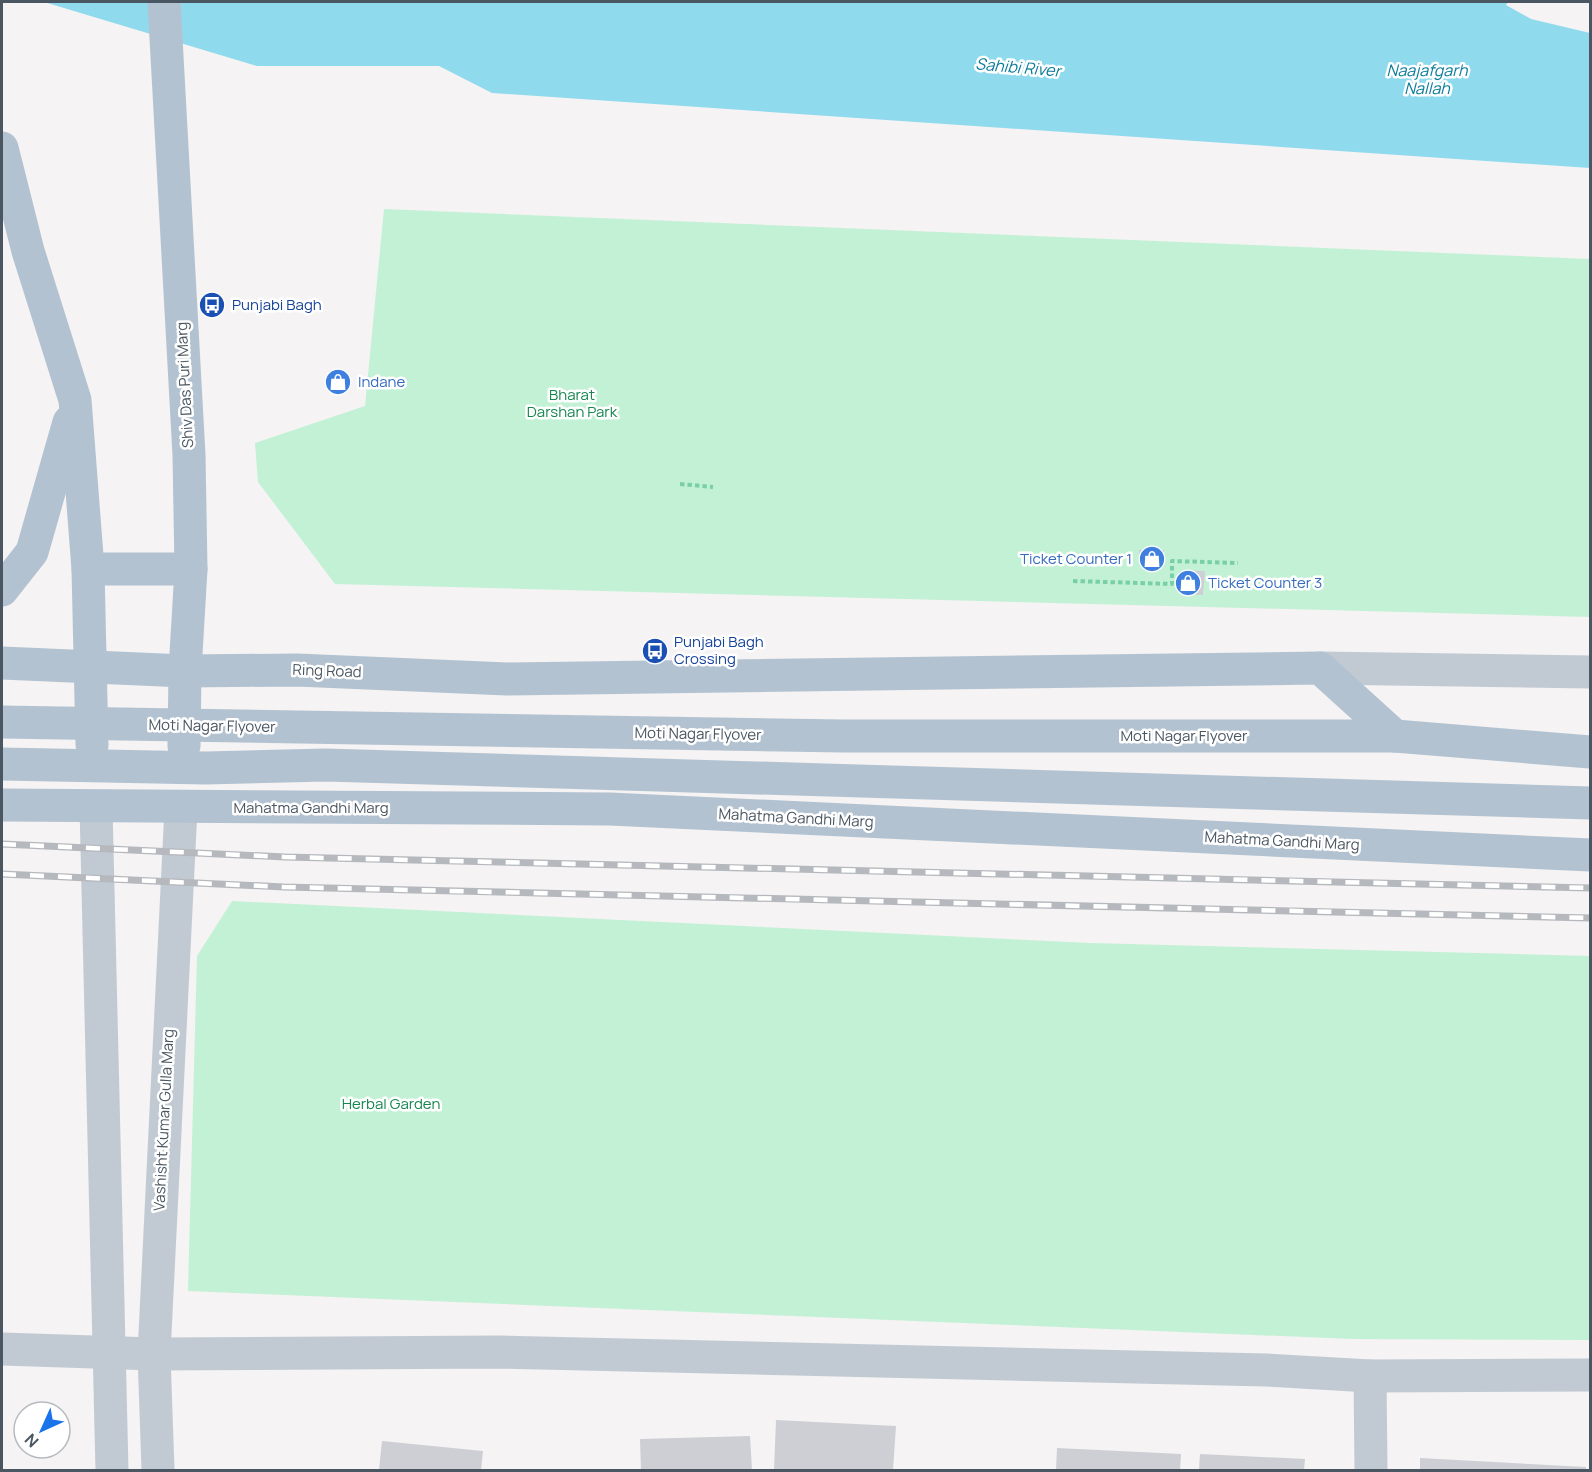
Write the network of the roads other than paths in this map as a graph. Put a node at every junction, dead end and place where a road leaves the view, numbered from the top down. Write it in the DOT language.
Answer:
graph roads {
  1 [pos="165,17"];
  2 [pos="2,148"];
  3 [pos="75,400"];
  4 [pos="88,569"];
  5 [pos="191,569"];
  6 [pos="2,590"];
  7 [pos="2,663"];
  8 [pos="91,668"];
  9 [pos="1320,668"];
  10 [pos="185,671"];
  11 [pos="1590,672"];
  12 [pos="507,680"];
  13 [pos="2,722"];
  14 [pos="1395,736"];
  15 [pos="1590,752"];
  16 [pos="2,764"];
  17 [pos="184,769"];
  18 [pos="1590,803"];
  19 [pos="2,805"];
  20 [pos="96,807"];
  21 [pos="181,808"];
  22 [pos="560,809"];
  23 [pos="1590,855"];
  24 [pos="17,1350"];
  25 [pos="110,1353"];
  26 [pos="154,1354"];
  27 [pos="1590,1375"];
  28 [pos="1370,1377"];
  29 [pos="112,1470"];
  30 [pos="158,1470"];
  31 [pos="1371,1470"];
  1 -- 5 [label="main road, Shiv Das Puri Marg"];
  2 -- 3 [label="main road"];
  3 -- 4 [label="main road"];
  3 -- 6 [label="main road"];
  4 -- 5 [label="main road"];
  4 -- 8 [label="main road"];
  5 -- 10 [label="main road, Shiv Das Puri Marg"];
  7 -- 8 [label="main road, Ring Road"];
  8 -- 10 [label="main road, Ring Road"];
  8 -- 20 [label="main road"];
  9 -- 11 [label="street"];
  9 -- 12 [label="main road, Ring Road"];
  9 -- 14 [label="main road"];
  10 -- 12 [label="main road, Ring Road"];
  10 -- 17 [label="main road, Shiv Das Puri Marg"];
  12 -- 22 [label="main road"];
  13 -- 14 [label="main road, Moti Nagar Flyover"];
  14 -- 15 [label="main road"];
  16 -- 18 [label="main road"];
  17 -- 21 [label="main road, Vashisht Kumar Gulla Marg"];
  19 -- 20 [label="main road, Mahatma Gandhi Marg"];
  20 -- 21 [label="main road, Mahatma Gandhi Marg"];
  20 -- 25 [label="street"];
  21 -- 22 [label="main road, Mahatma Gandhi Marg"];
  21 -- 26 [label="street, Vashisht Kumar Gulla Marg"];
  22 -- 23 [label="main road, Mahatma Gandhi Marg"];
  24 -- 25 [label="street"];
  25 -- 26 [label="street"];
  25 -- 29 [label="street"];
  26 -- 28 [label="street"];
  26 -- 30 [label="street, Vashisht Kumar Gulla Marg"];
  27 -- 28 [label="street"];
  28 -- 31 [label="street"];
}
